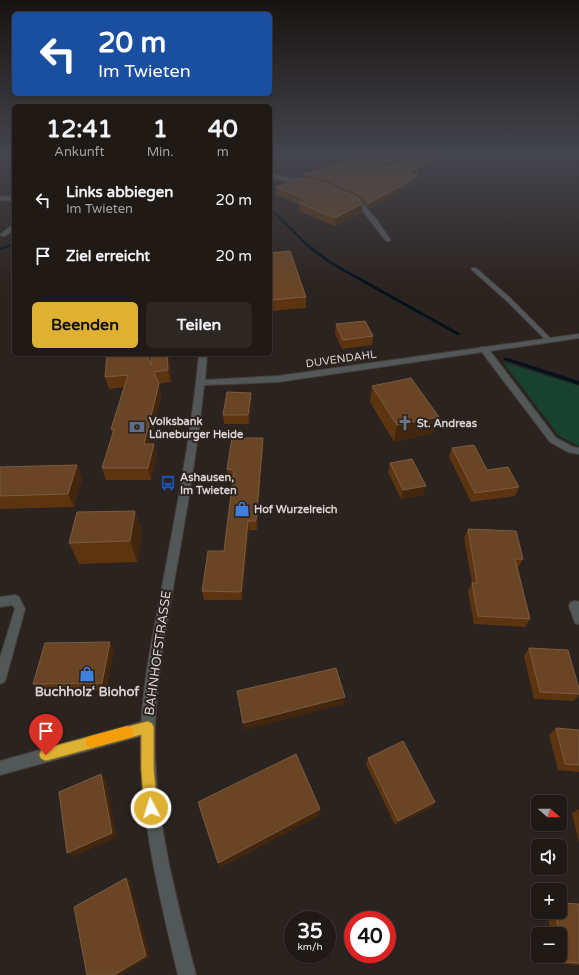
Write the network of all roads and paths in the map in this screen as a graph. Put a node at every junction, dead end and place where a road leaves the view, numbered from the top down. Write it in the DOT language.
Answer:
graph roads {
  1 [pos="349,198"];
  2 [pos="12,228"];
  3 [pos="3,235"];
  4 [pos="388,240"];
  5 [pos="474,269"];
  6 [pos="579,336"];
  7 [pos="549,340"];
  8 [pos="484,349"];
  9 [pos="203,356"];
  10 [pos="201,383"];
  11 [pos="579,451"];
  12 [pos="0,602"];
  13 [pos="575,606"];
  14 [pos="579,619"];
  15 [pos="0,678"];
  16 [pos="148,727"];
  17 [pos="0,768"];
  18 [pos="187,975"];
  1 -- 4 [label="street"];
  2 -- 3 [label="lane"];
  5 -- 7 [label="lane"];
  6 -- 7 [label="street, DUVENDAHL"];
  7 -- 8 [label="street, DUVENDAHL"];
  8 -- 10 [label="street, DUVENDAHL"];
  8 -- 11 [label="street"];
  9 -- 10 [label="street, BAHNHOFSTRASSE"];
  10 -- 16 [label="street, BAHNHOFSTRASSE"];
  12 -- 15 [label="lane"];
  13 -- 14 [label="street"];
  16 -- 17 [label="street"];
  16 -- 18 [label="street, BAHNHOFSTRASSE"];
}
